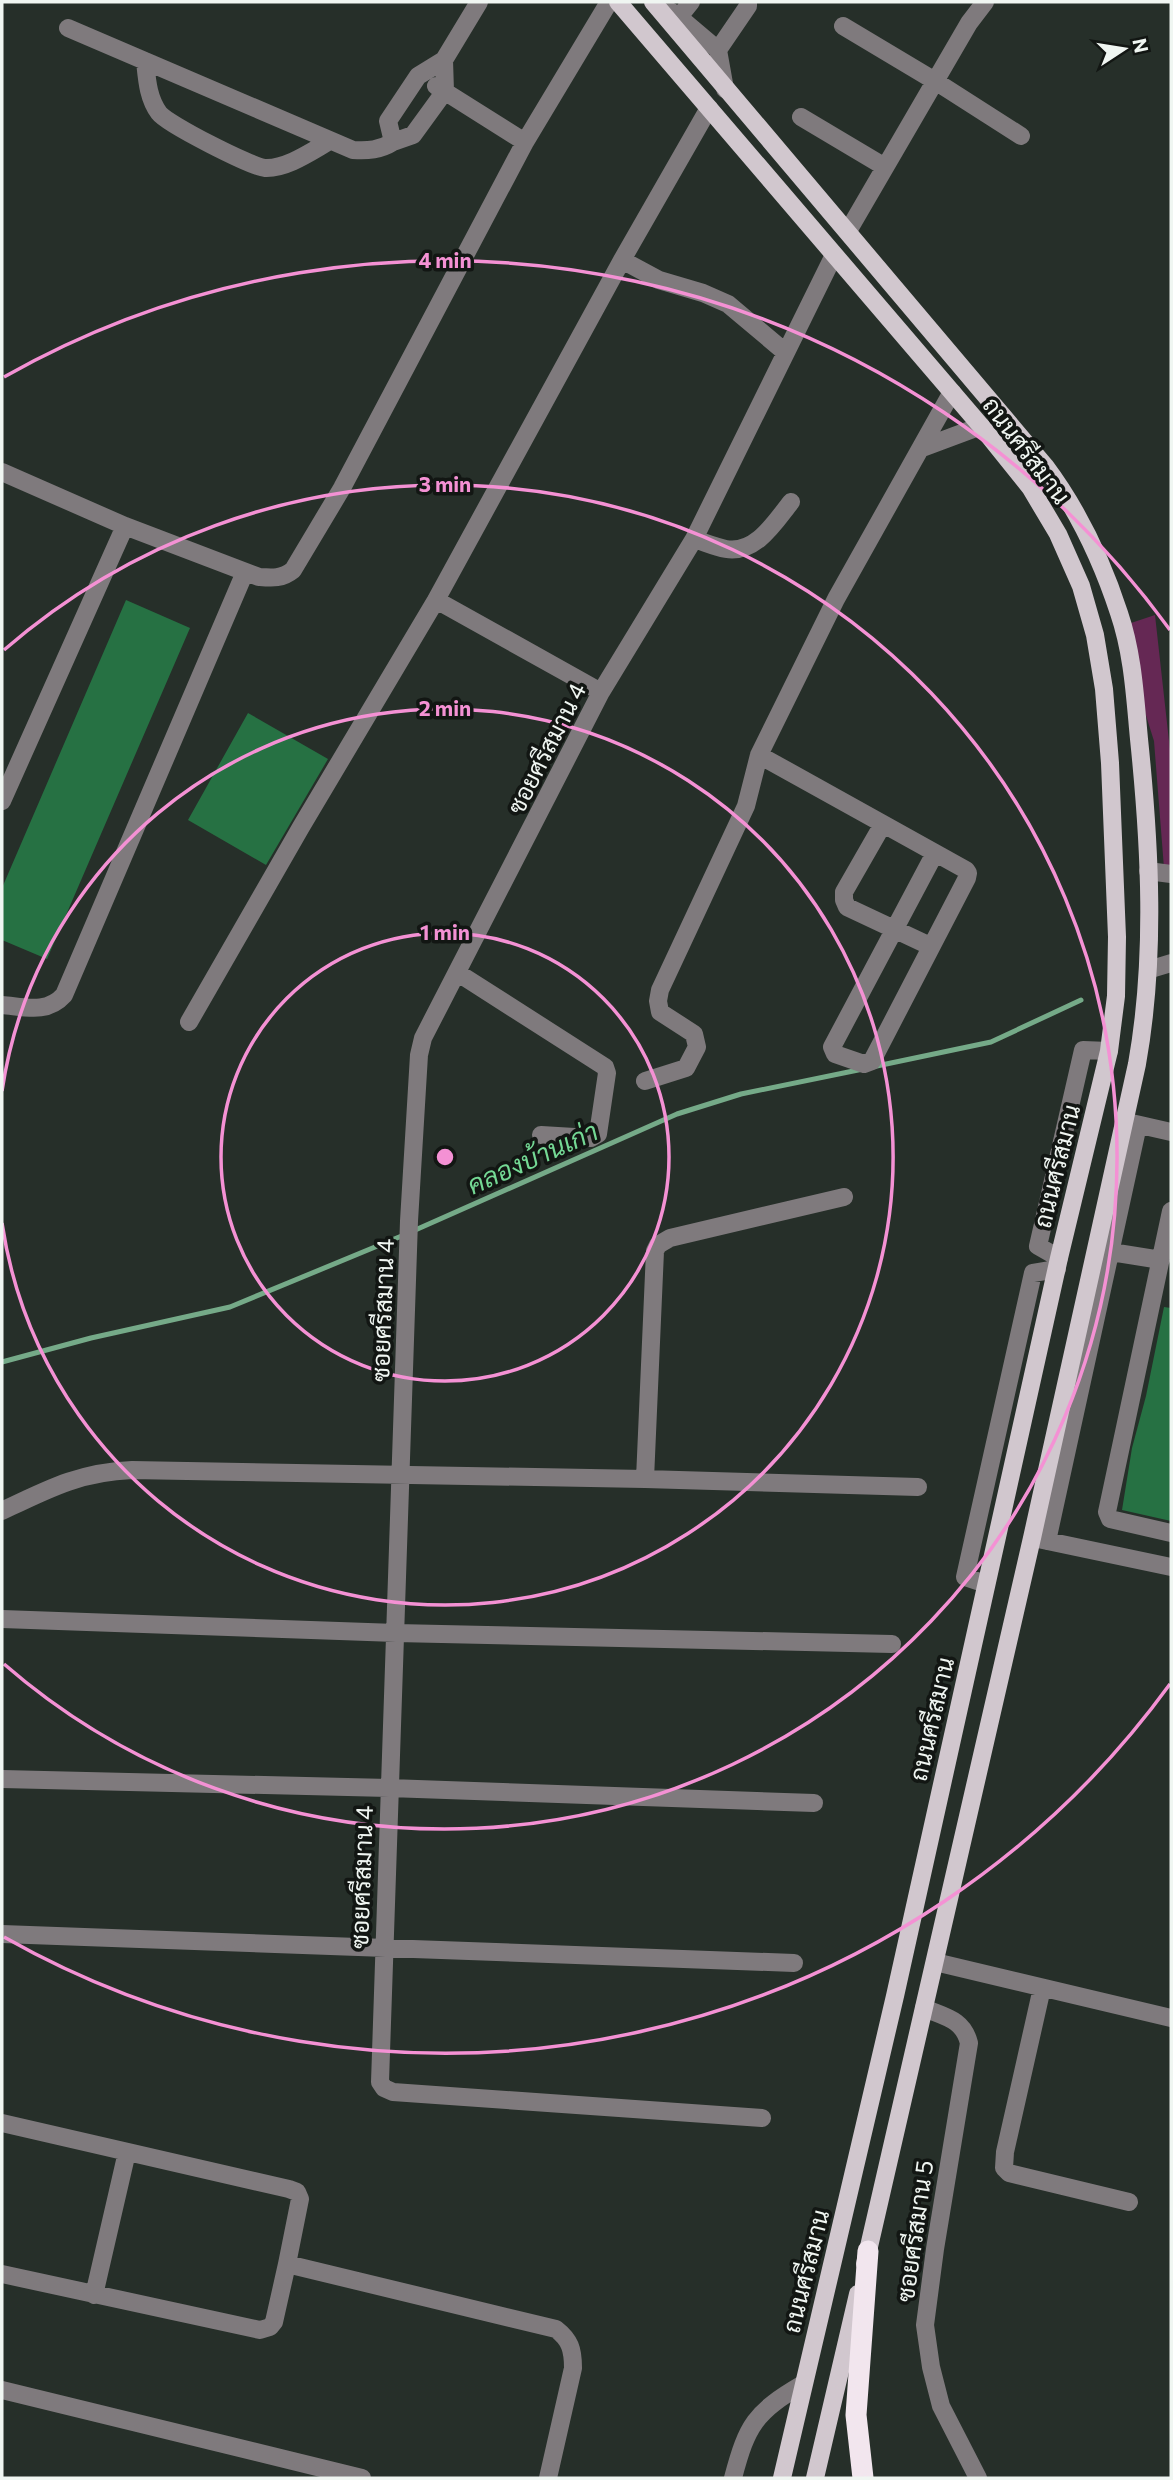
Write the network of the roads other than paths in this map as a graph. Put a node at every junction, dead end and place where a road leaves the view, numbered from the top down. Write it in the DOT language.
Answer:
graph roads {
  1 [pos="479,2"];
  2 [pos="609,2"];
  3 [pos="618,2"];
  4 [pos="654,2"];
  5 [pos="691,2"];
  6 [pos="750,3"];
  7 [pos="983,5"];
  8 [pos="679,17"];
  9 [pos="843,26"];
  10 [pos="68,27"];
  11 [pos="718,50"];
  12 [pos="444,60"];
  13 [pos="145,61"];
  14 [pos="418,76"];
  15 [pos="935,81"];
  16 [pos="725,89"];
  17 [pos="445,91"];
  18 [pos="709,108"];
  19 [pos="801,117"];
  20 [pos="1021,136"];
  21 [pos="330,141"];
  22 [pos="393,142"];
  23 [pos="525,142"];
  24 [pos="885,167"];
  25 [pos="848,231"];
  26 [pos="834,255"];
  27 [pos="622,260"];
  28 [pos="785,352"];
  29 [pos="951,392"];
  30 [pos="981,426"];
  31 [pos="922,448"];
  32 [pos="2,472"];
  33 [pos="791,502"];
  34 [pos="125,526"];
  35 [pos="694,539"];
  36 [pos="245,572"];
  37 [pos="436,600"];
  38 [pos="601,692"];
  39 [pos="759,755"];
  40 [pos="2,801"];
  41 [pos="883,824"];
  42 [pos="935,853"];
  43 [pos="1148,871"];
  44 [pos="1171,874"];
  45 [pos="894,929"];
  46 [pos="930,946"];
  47 [pos="1171,963"];
  48 [pos="1148,970"];
  49 [pos="458,973"];
  50 [pos="2,1005"];
  51 [pos="189,1022"];
  52 [pos="1109,1051"];
  53 [pos="645,1081"];
  54 [pos="1132,1123"];
  55 [pos="1171,1132"];
  56 [pos="541,1135"];
  57 [pos="844,1197"];
  58 [pos="1171,1211"];
  59 [pos="1111,1252"];
  60 [pos="1161,1260"];
  61 [pos="1058,1263"];
  62 [pos="401,1475"];
  63 [pos="645,1479"];
  64 [pos="918,1487"];
  65 [pos="2,1511"];
  66 [pos="1171,1533"];
  67 [pos="1040,1540"];
  68 [pos="1171,1567"];
  69 [pos="2,1619"];
  70 [pos="396,1633"];
  71 [pos="892,1644"];
  72 [pos="2,1779"];
  73 [pos="389,1788"];
  74 [pos="814,1803"];
  75 [pos="2,1934"];
  76 [pos="384,1948"];
  77 [pos="935,1962"];
  78 [pos="794,1963"];
  79 [pos="1042,1988"];
  80 [pos="924,2008"];
  81 [pos="1171,2018"];
  82 [pos="762,2118"];
  83 [pos="2,2123"];
  84 [pos="127,2152"];
  85 [pos="1129,2202"];
  86 [pos="867,2251"];
  87 [pos="287,2264"];
  88 [pos="2,2274"];
  89 [pos="94,2295"];
  90 [pos="803,2384"];
  91 [pos="2,2390"];
  92 [pos="362,2478"];
  93 [pos="548,2478"];
  94 [pos="733,2478"];
  95 [pos="782,2478"];
  96 [pos="815,2478"];
  97 [pos="863,2478"];
  98 [pos="978,2478"];
  1 -- 12 [label="street"];
  2 -- 23 [label="street"];
  3 -- 18 [label="main road, ถนนศรีสมาน"];
  4 -- 8 [label="street"];
  4 -- 16 [label="main road, ถนนศรีสมาน"];
  5 -- 8 [label="street"];
  6 -- 11 [label="street"];
  7 -- 15 [label="street"];
  8 -- 11 [label="street"];
  9 -- 15 [label="street"];
  10 -- 13 [label="street"];
  11 -- 16 [label="street"];
  12 -- 14 [label="street"];
  12 -- 17 [label="street"];
  13 -- 21 [label="street"];
  13 -- 21 [label="street"];
  14 -- 17 [label="street"];
  14 -- 22 [label="street"];
  15 -- 20 [label="street"];
  15 -- 24 [label="street"];
  16 -- 25 [label="main road, ถนนศรีสมาน"];
  17 -- 22 [label="street"];
  17 -- 23 [label="street"];
  18 -- 26 [label="main road, ถนนศรีสมาน"];
  18 -- 27 [label="street"];
  19 -- 24 [label="street"];
  21 -- 22 [label="street"];
  23 -- 36 [label="street"];
  24 -- 25 [label="street"];
  25 -- 43 [label="main road, ถนนศรีสมาน"];
  26 -- 28 [label="street, ซอยศรีสมาน 4"];
  26 -- 29 [label="main road, ถนนศรีสมาน"];
  27 -- 28 [label="street"];
  27 -- 37 [label="street"];
  28 -- 35 [label="street, ซอยศรีสมาน 4"];
  29 -- 30 [label="main road, ถนนศรีสมาน"];
  29 -- 31 [label="street"];
  30 -- 31 [label="street"];
  30 -- 52 [label="main road, ถนนศรีสมาน"];
  31 -- 39 [label="street"];
  32 -- 34 [label="street"];
  33 -- 35 [label="street"];
  34 -- 36 [label="street"];
  34 -- 40 [label="street"];
  35 -- 38 [label="street, ซอยศรีสมาน 4"];
  36 -- 50 [label="street"];
  37 -- 38 [label="street"];
  37 -- 51 [label="street"];
  38 -- 49 [label="street, ซอยศรีสมาน 4"];
  39 -- 41 [label="street"];
  39 -- 53 [label="street"];
  41 -- 42 [label="street"];
  41 -- 45 [label="street"];
  42 -- 45 [label="street"];
  42 -- 46 [label="street"];
  43 -- 44 [label="street"];
  43 -- 48 [label="main road, ถนนศรีสมาน"];
  45 -- 46 [label="street"];
  45 -- 46 [label="street"];
  47 -- 48 [label="street"];
  48 -- 54 [label="main road, ถนนศรีสมาน"];
  49 -- 56 [label="street"];
  49 -- 62 [label="street, ซอยศรีสมาน 4"];
  52 -- 61 [label="main road, ถนนศรีสมาน"];
  52 -- 61 [label="street"];
  54 -- 55 [label="street"];
  54 -- 59 [label="street"];
  54 -- 67 [label="main road, ถนนศรีสมาน"];
  57 -- 63 [label="street"];
  58 -- 60 [label="street"];
  59 -- 60 [label="street"];
  59 -- 67 [label="street"];
  60 -- 66 [label="street"];
  61 -- 90 [label="main road, ถนนศรีสมาน"];
  62 -- 63 [label="street"];
  62 -- 65 [label="street"];
  62 -- 70 [label="street, ซอยศรีสมาน 4"];
  63 -- 64 [label="street"];
  67 -- 68 [label="street"];
  67 -- 77 [label="main road, ถนนศรีสมาน"];
  69 -- 70 [label="street"];
  70 -- 71 [label="street"];
  70 -- 73 [label="street, ซอยศรีสมาน 4"];
  72 -- 73 [label="street"];
  73 -- 74 [label="street"];
  73 -- 76 [label="street, ซอยศรีสมาน 4"];
  75 -- 76 [label="street"];
  76 -- 78 [label="street"];
  76 -- 82 [label="street, ซอยศรีสมาน 4"];
  77 -- 79 [label="street"];
  77 -- 80 [label="main road, ถนนศรีสมาน"];
  79 -- 81 [label="street"];
  79 -- 85 [label="street"];
  80 -- 86 [label="main road, ถนนศรีสมาน"];
  80 -- 98 [label="street, ซอยศรีสมาน 5"];
  83 -- 84 [label="street"];
  84 -- 87 [label="street"];
  84 -- 89 [label="street"];
  86 -- 96 [label="main road, ถนนศรีสมาน"];
  86 -- 97 [label="highway"];
  87 -- 89 [label="street"];
  87 -- 93 [label="street"];
  88 -- 89 [label="street"];
  90 -- 94 [label="street"];
  90 -- 95 [label="main road, ถนนศรีสมาน"];
  91 -- 92 [label="street"];
}
